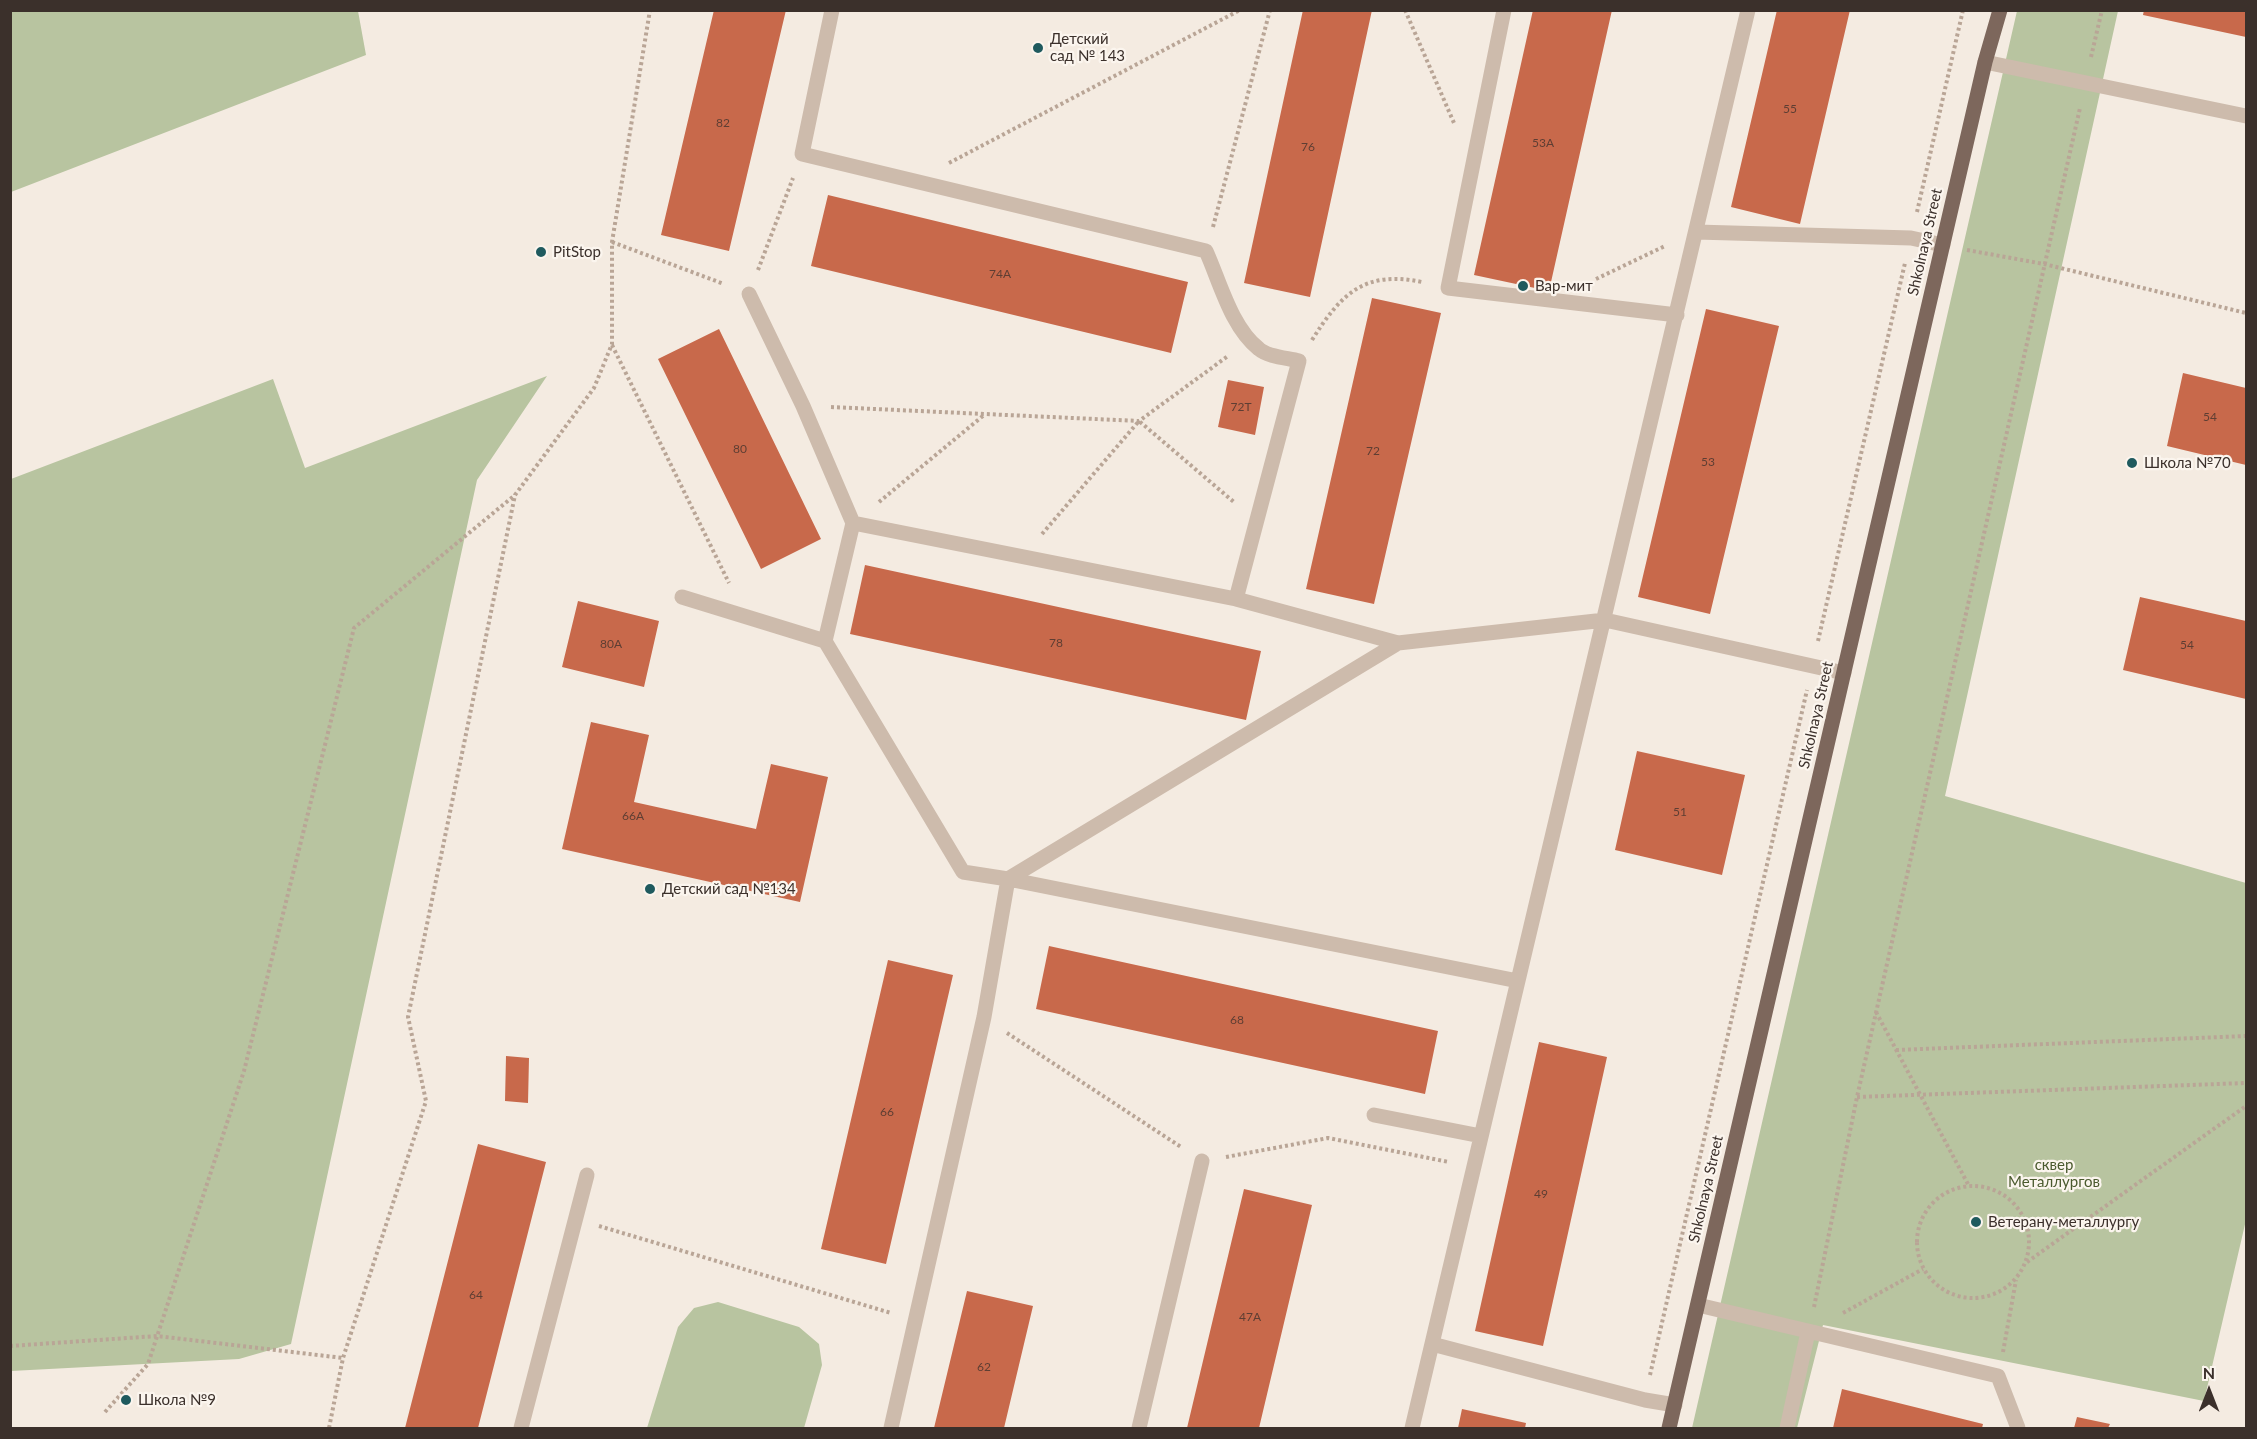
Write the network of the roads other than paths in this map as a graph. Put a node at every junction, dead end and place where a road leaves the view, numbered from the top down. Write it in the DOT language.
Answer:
graph roads {
  1 [pos="832,10"];
  2 [pos="1504,10"];
  3 [pos="1748,10"];
  4 [pos="2000,10"];
  5 [pos="1985,62"];
  6 [pos="2247,116"];
  7 [pos="1696,232"];
  8 [pos="1943,245"];
  9 [pos="749,294"];
  10 [pos="1677,315"];
  11 [pos="853,523"];
  12 [pos="682,597"];
  13 [pos="1236,599"];
  14 [pos="1605,620"];
  15 [pos="825,641"];
  16 [pos="1398,643"];
  17 [pos="1844,673"];
  18 [pos="1008,879"];
  19 [pos="1518,981"];
  20 [pos="1374,1115"];
  21 [pos="1481,1136"];
  22 [pos="1202,1161"];
  23 [pos="588,1175"];
  24 [pos="1698,1305"];
  25 [pos="1808,1332"];
  26 [pos="1432,1344"];
  27 [pos="1675,1405"];
  28 [pos="521,1428"];
  29 [pos="891,1428"];
  30 [pos="1139,1428"];
  31 [pos="1412,1428"];
  32 [pos="1669,1428"];
  33 [pos="1787,1428"];
  34 [pos="2018,1428"];
  1 -- 13 [label="lane"];
  2 -- 10 [label="lane"];
  3 -- 7 [label="lane"];
  4 -- 5 [label="main road, Shkolnaya Street"];
  5 -- 6 [label="lane"];
  5 -- 8 [label="main road, Shkolnaya Street"];
  7 -- 8 [label="lane"];
  7 -- 10 [label="lane"];
  8 -- 17 [label="main road, Shkolnaya Street"];
  9 -- 11 [label="lane"];
  10 -- 14 [label="lane"];
  11 -- 13 [label="lane"];
  11 -- 15 [label="lane"];
  12 -- 15 [label="lane"];
  13 -- 16 [label="lane"];
  14 -- 16 [label="lane"];
  14 -- 17 [label="lane"];
  14 -- 19 [label="lane"];
  15 -- 18 [label="lane"];
  16 -- 18 [label="lane"];
  17 -- 24 [label="main road, Shkolnaya Street"];
  18 -- 19 [label="lane"];
  18 -- 29 [label="lane"];
  19 -- 21 [label="lane"];
  20 -- 21 [label="lane"];
  21 -- 26 [label="lane"];
  22 -- 30 [label="lane"];
  23 -- 28 [label="lane"];
  24 -- 25 [label="lane"];
  24 -- 27 [label="main road, Shkolnaya Street"];
  25 -- 33 [label="lane"];
  25 -- 34 [label="lane"];
  26 -- 27 [label="lane"];
  26 -- 31 [label="lane"];
  27 -- 32 [label="main road, Shkolnaya Street"];
}
